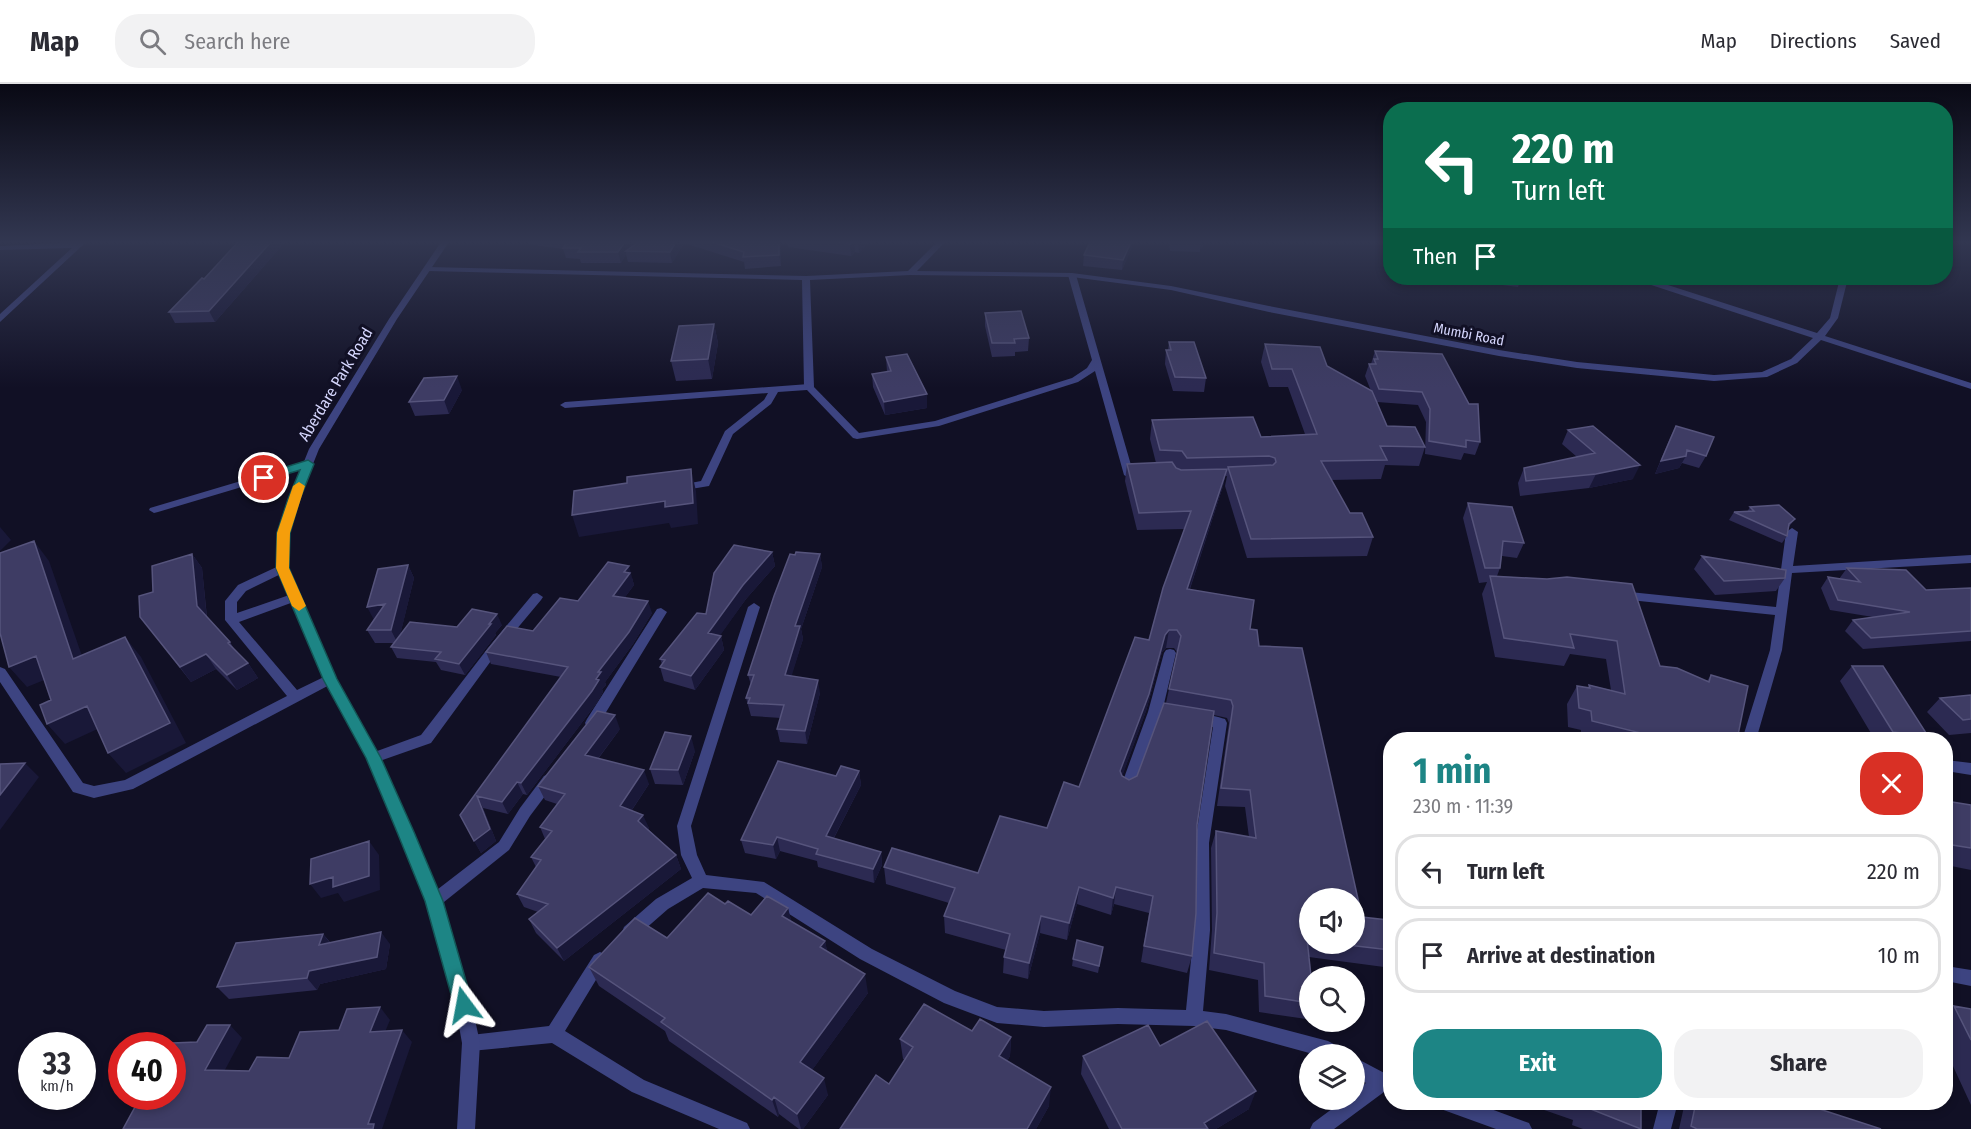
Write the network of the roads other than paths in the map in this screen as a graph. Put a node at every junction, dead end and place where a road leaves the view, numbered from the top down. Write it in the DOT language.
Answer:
graph roads {
  1 [pos="30,291"];
  2 [pos="413,291"];
  3 [pos="806,291"];
  4 [pos="1077,291"];
  5 [pos="1184,291"];
  6 [pos="1678,291"];
  7 [pos="1841,291"];
  8 [pos="0,319"];
  9 [pos="1819,337"];
  10 [pos="1097,359"];
  11 [pos="1971,386"];
  12 [pos="809,387"];
  13 [pos="774,390"];
  14 [pos="565,405"];
  15 [pos="308,464"];
  16 [pos="1152,474"];
  17 [pos="670,489"];
  18 [pos="153,510"];
  19 [pos="1792,532"];
  20 [pos="1971,559"];
  21 [pos="282,568"];
  22 [pos="1787,570"];
  23 [pos="1603,593"];
  24 [pos="295,597"];
  25 [pos="537,597"];
  26 [pos="754,608"];
  27 [pos="661,612"];
  28 [pos="1781,612"];
  29 [pos="231,620"];
  30 [pos="1170,653"];
  31 [pos="0,672"];
  32 [pos="330,679"];
  33 [pos="296,697"];
  34 [pos="1155,712"];
  35 [pos="1753,732"];
  36 [pos="582,737"];
  37 [pos="374,758"];
  38 [pos="561,765"];
  39 [pos="1953,767"];
  40 [pos="1971,769"];
  41 [pos="1127,789"];
  42 [pos="702,881"];
  43 [pos="434,901"];
  44 [pos="1953,975"];
  45 [pos="1971,978"];
  46 [pos="1194,1018"];
  47 [pos="554,1034"];
  48 [pos="471,1043"];
  49 [pos="1306,1044"];
  50 [pos="1365,1072"];
  51 [pos="1383,1081"];
  52 [pos="1383,1085"];
  53 [pos="1467,1110"];
  54 [pos="1667,1110"];
  55 [pos="466,1129"];
  56 [pos="741,1129"];
  57 [pos="1319,1129"];
  58 [pos="1523,1129"];
  59 [pos="1662,1129"];
  1 -- 8 [label="street"];
  2 -- 15 [label="street, Aberdare Park Road"];
  3 -- 12 [label="street"];
  4 -- 10 [label="street"];
  5 -- 9 [label="street, Mumbi Road"];
  6 -- 9 [label="street"];
  7 -- 9 [label="street, Mumbi Road"];
  9 -- 11 [label="street"];
  10 -- 12 [label="street"];
  10 -- 16 [label="street"];
  12 -- 13 [label="street"];
  13 -- 14 [label="street"];
  13 -- 17 [label="street"];
  15 -- 18 [label="street"];
  15 -- 21 [label="street, Aberdare Park Road"];
  19 -- 22 [label="street"];
  20 -- 22 [label="street"];
  21 -- 24 [label="street, Aberdare Park Road"];
  21 -- 29 [label="street"];
  22 -- 28 [label="street"];
  23 -- 28 [label="street"];
  24 -- 29 [label="street"];
  24 -- 32 [label="street, Aberdare Park Road"];
  25 -- 37 [label="street"];
  26 -- 42 [label="street"];
  27 -- 36 [label="street"];
  28 -- 35 [label="street"];
  29 -- 33 [label="street"];
  30 -- 34 [label="street"];
  31 -- 33 [label="street"];
  32 -- 33 [label="street"];
  32 -- 37 [label="street, Aberdare Park Road"];
  34 -- 41 [label="street"];
  34 -- 46 [label="street"];
  37 -- 43 [label="street, Aberdare Park Road"];
  38 -- 43 [label="street"];
  39 -- 40 [label="street"];
  42 -- 46 [label="street"];
  42 -- 47 [label="street"];
  43 -- 48 [label="street, Aberdare Park Road"];
  44 -- 45 [label="street"];
  46 -- 49 [label="street"];
  47 -- 48 [label="street"];
  47 -- 56 [label="street"];
  48 -- 55 [label="street, Aberdare Park Road"];
  50 -- 51 [label="street"];
  52 -- 57 [label="street"];
  53 -- 58 [label="street"];
  54 -- 59 [label="street"];
}
